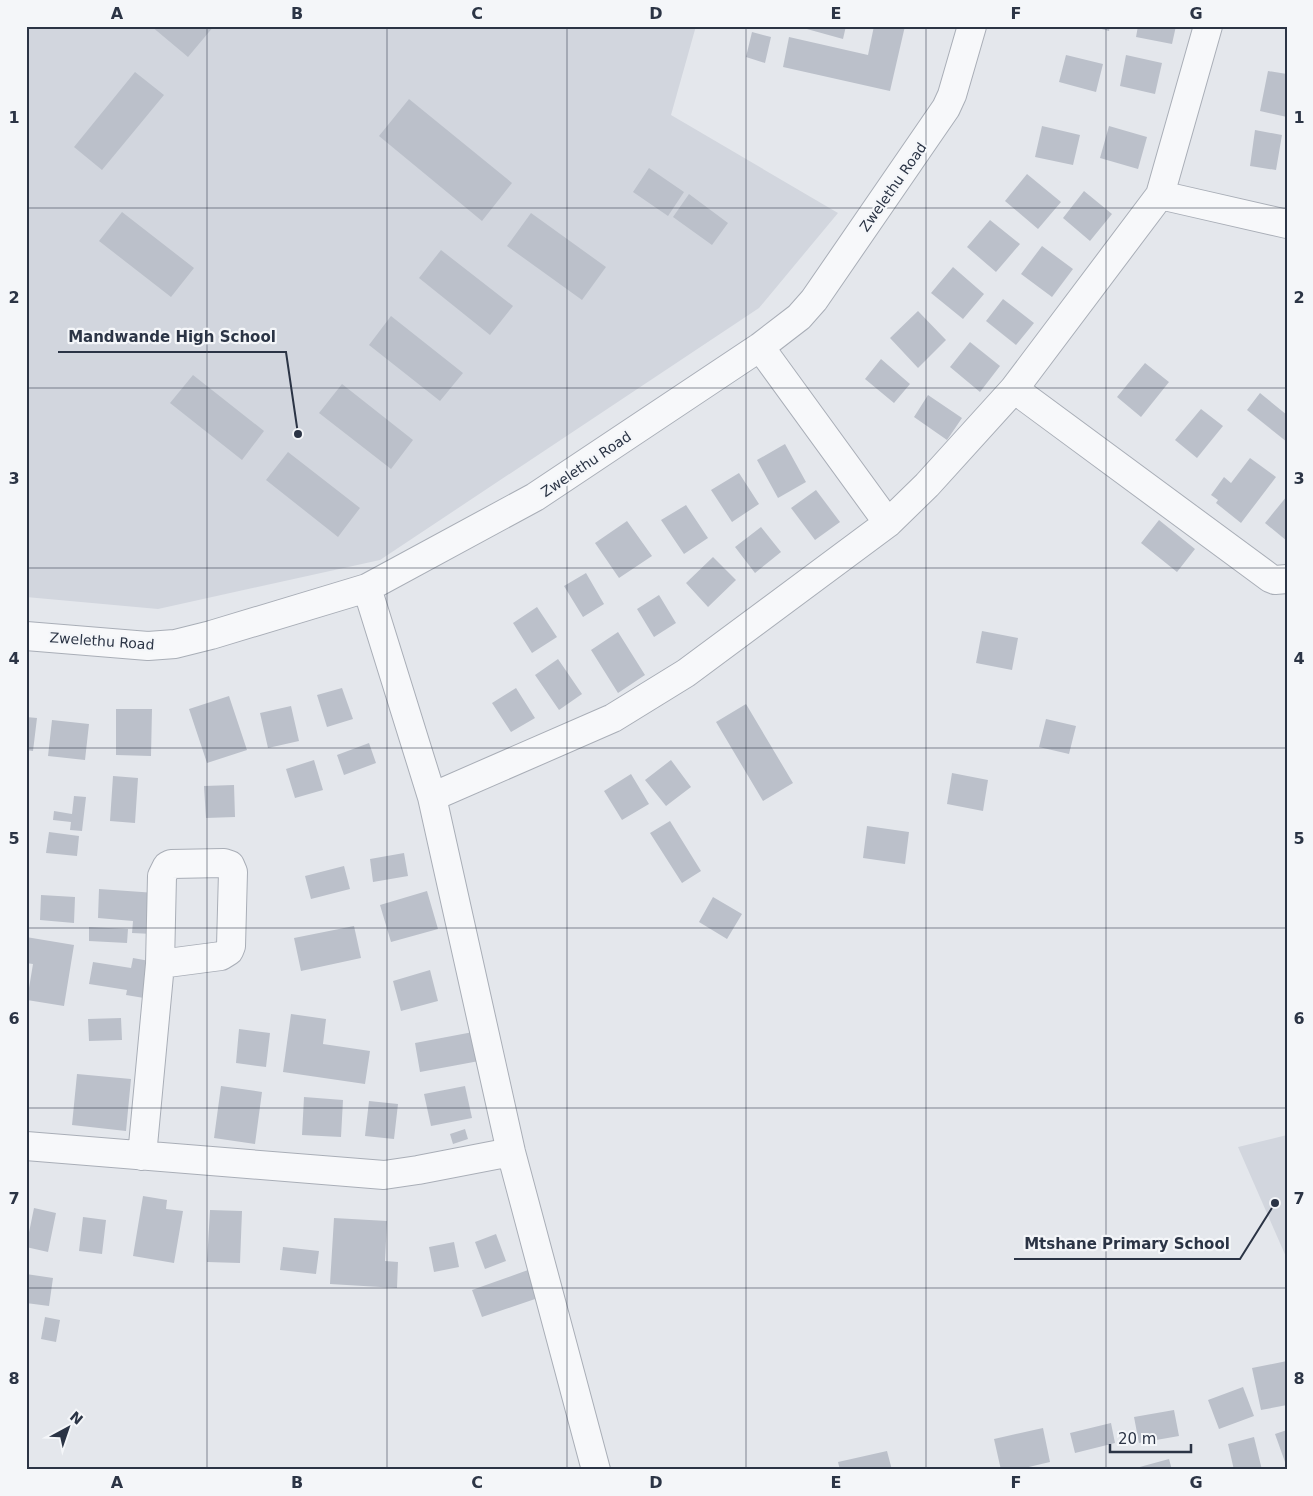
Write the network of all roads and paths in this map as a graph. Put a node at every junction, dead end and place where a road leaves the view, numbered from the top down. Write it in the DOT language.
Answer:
graph roads {
  1 [pos="972,26"];
  2 [pos="1208,26"];
  3 [pos="1160,195"];
  4 [pos="1287,224"];
  5 [pos="760,347"];
  6 [pos="1014,389"];
  7 [pos="888,523"];
  8 [pos="1287,579"];
  9 [pos="367,588"];
  10 [pos="26,636"];
  11 [pos="432,797"];
  12 [pos="160,964"];
  13 [pos="26,1146"];
  14 [pos="511,1152"];
  15 [pos="142,1156"];
  16 [pos="596,1470"];
  1 -- 5 [label="street, Zwelethu Road"];
  2 -- 3 [label="street"];
  3 -- 4 [label="street"];
  3 -- 6 [label="street"];
  5 -- 7 [label="street"];
  5 -- 9 [label="street, Zwelethu Road"];
  6 -- 7 [label="street"];
  6 -- 8 [label="street"];
  7 -- 11 [label="street"];
  9 -- 10 [label="street, Zwelethu Road"];
  9 -- 11 [label="street"];
  11 -- 14 [label="street"];
  12 -- 15 [label="street"];
  13 -- 15 [label="street"];
  14 -- 15 [label="street"];
  14 -- 16 [label="street"];
}
